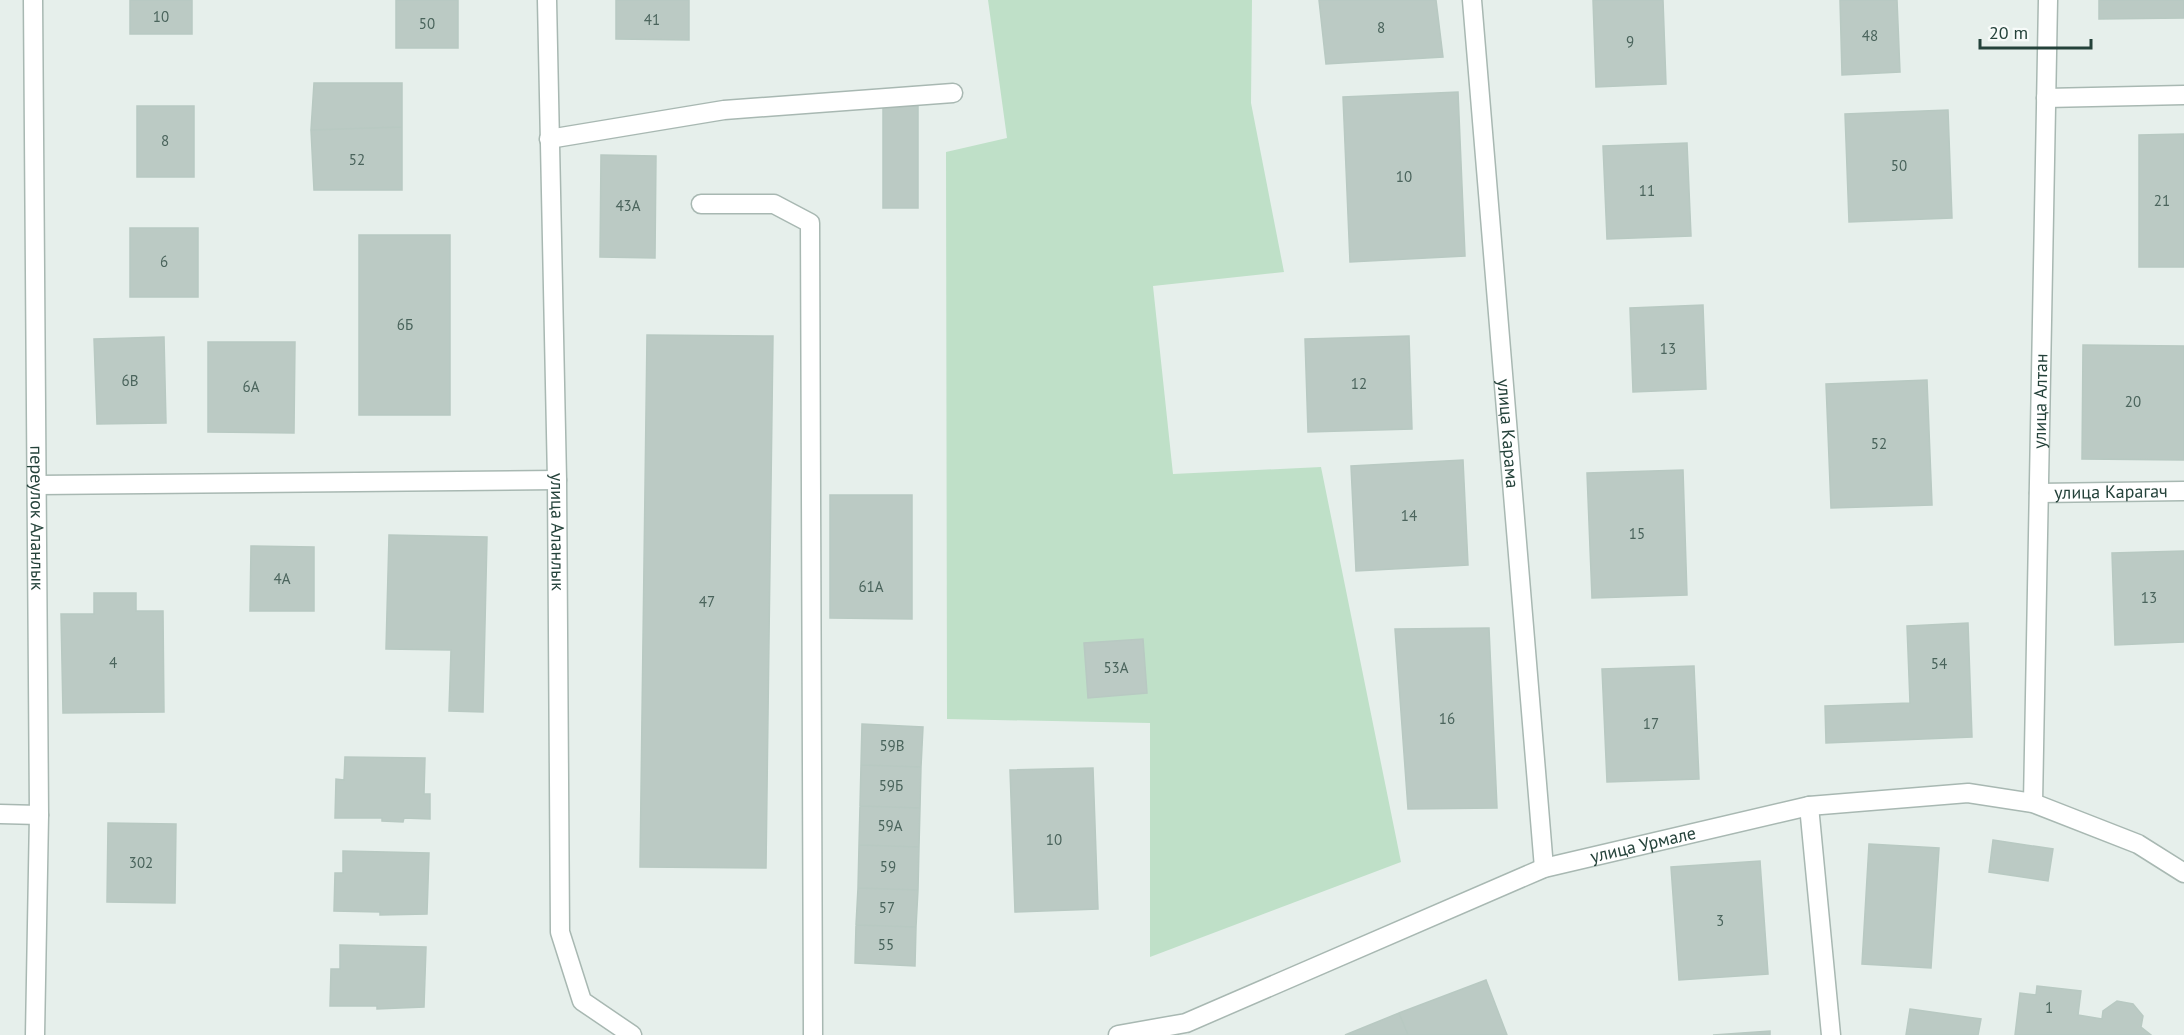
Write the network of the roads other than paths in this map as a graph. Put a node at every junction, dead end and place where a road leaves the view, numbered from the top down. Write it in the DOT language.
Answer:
graph roads {
  1 [pos="33,0"];
  2 [pos="546,0"];
  3 [pos="1472,0"];
  4 [pos="2048,0"];
  5 [pos="953,93"];
  6 [pos="2184,95"];
  7 [pos="2046,98"];
  8 [pos="549,139"];
  9 [pos="701,204"];
  10 [pos="557,480"];
  11 [pos="38,485"];
  12 [pos="2184,491"];
  13 [pos="2039,493"];
  14 [pos="2033,803"];
  15 [pos="1809,806"];
  16 [pos="0,814"];
  17 [pos="39,815"];
  18 [pos="1544,868"];
  19 [pos="2184,873"];
  20 [pos="35,1035"];
  21 [pos="632,1035"];
  22 [pos="813,1035"];
  23 [pos="1118,1035"];
  24 [pos="1832,1035"];
  1 -- 11 [label="street, переулок Аланлык"];
  2 -- 8 [label="street, улица Аланлык"];
  3 -- 18 [label="street, улица Карама"];
  4 -- 7 [label="street, улица Алтан"];
  5 -- 8 [label="street"];
  6 -- 7 [label="street"];
  7 -- 13 [label="street, улица Алтан"];
  8 -- 10 [label="street, улица Аланлык"];
  9 -- 22 [label="street"];
  10 -- 11 [label="street"];
  10 -- 21 [label="street, улица Аланлык"];
  11 -- 17 [label="street, переулок Аланлык"];
  12 -- 13 [label="street, улица Карагач"];
  13 -- 14 [label="street, улица Алтан"];
  14 -- 15 [label="street, улица Урмале"];
  14 -- 19 [label="street, улица Урмале"];
  15 -- 18 [label="street, улица Урмале"];
  15 -- 24 [label="street"];
  16 -- 17 [label="street"];
  17 -- 20 [label="street, переулок Аланлык"];
  18 -- 23 [label="street, улица Урмале"];
}
